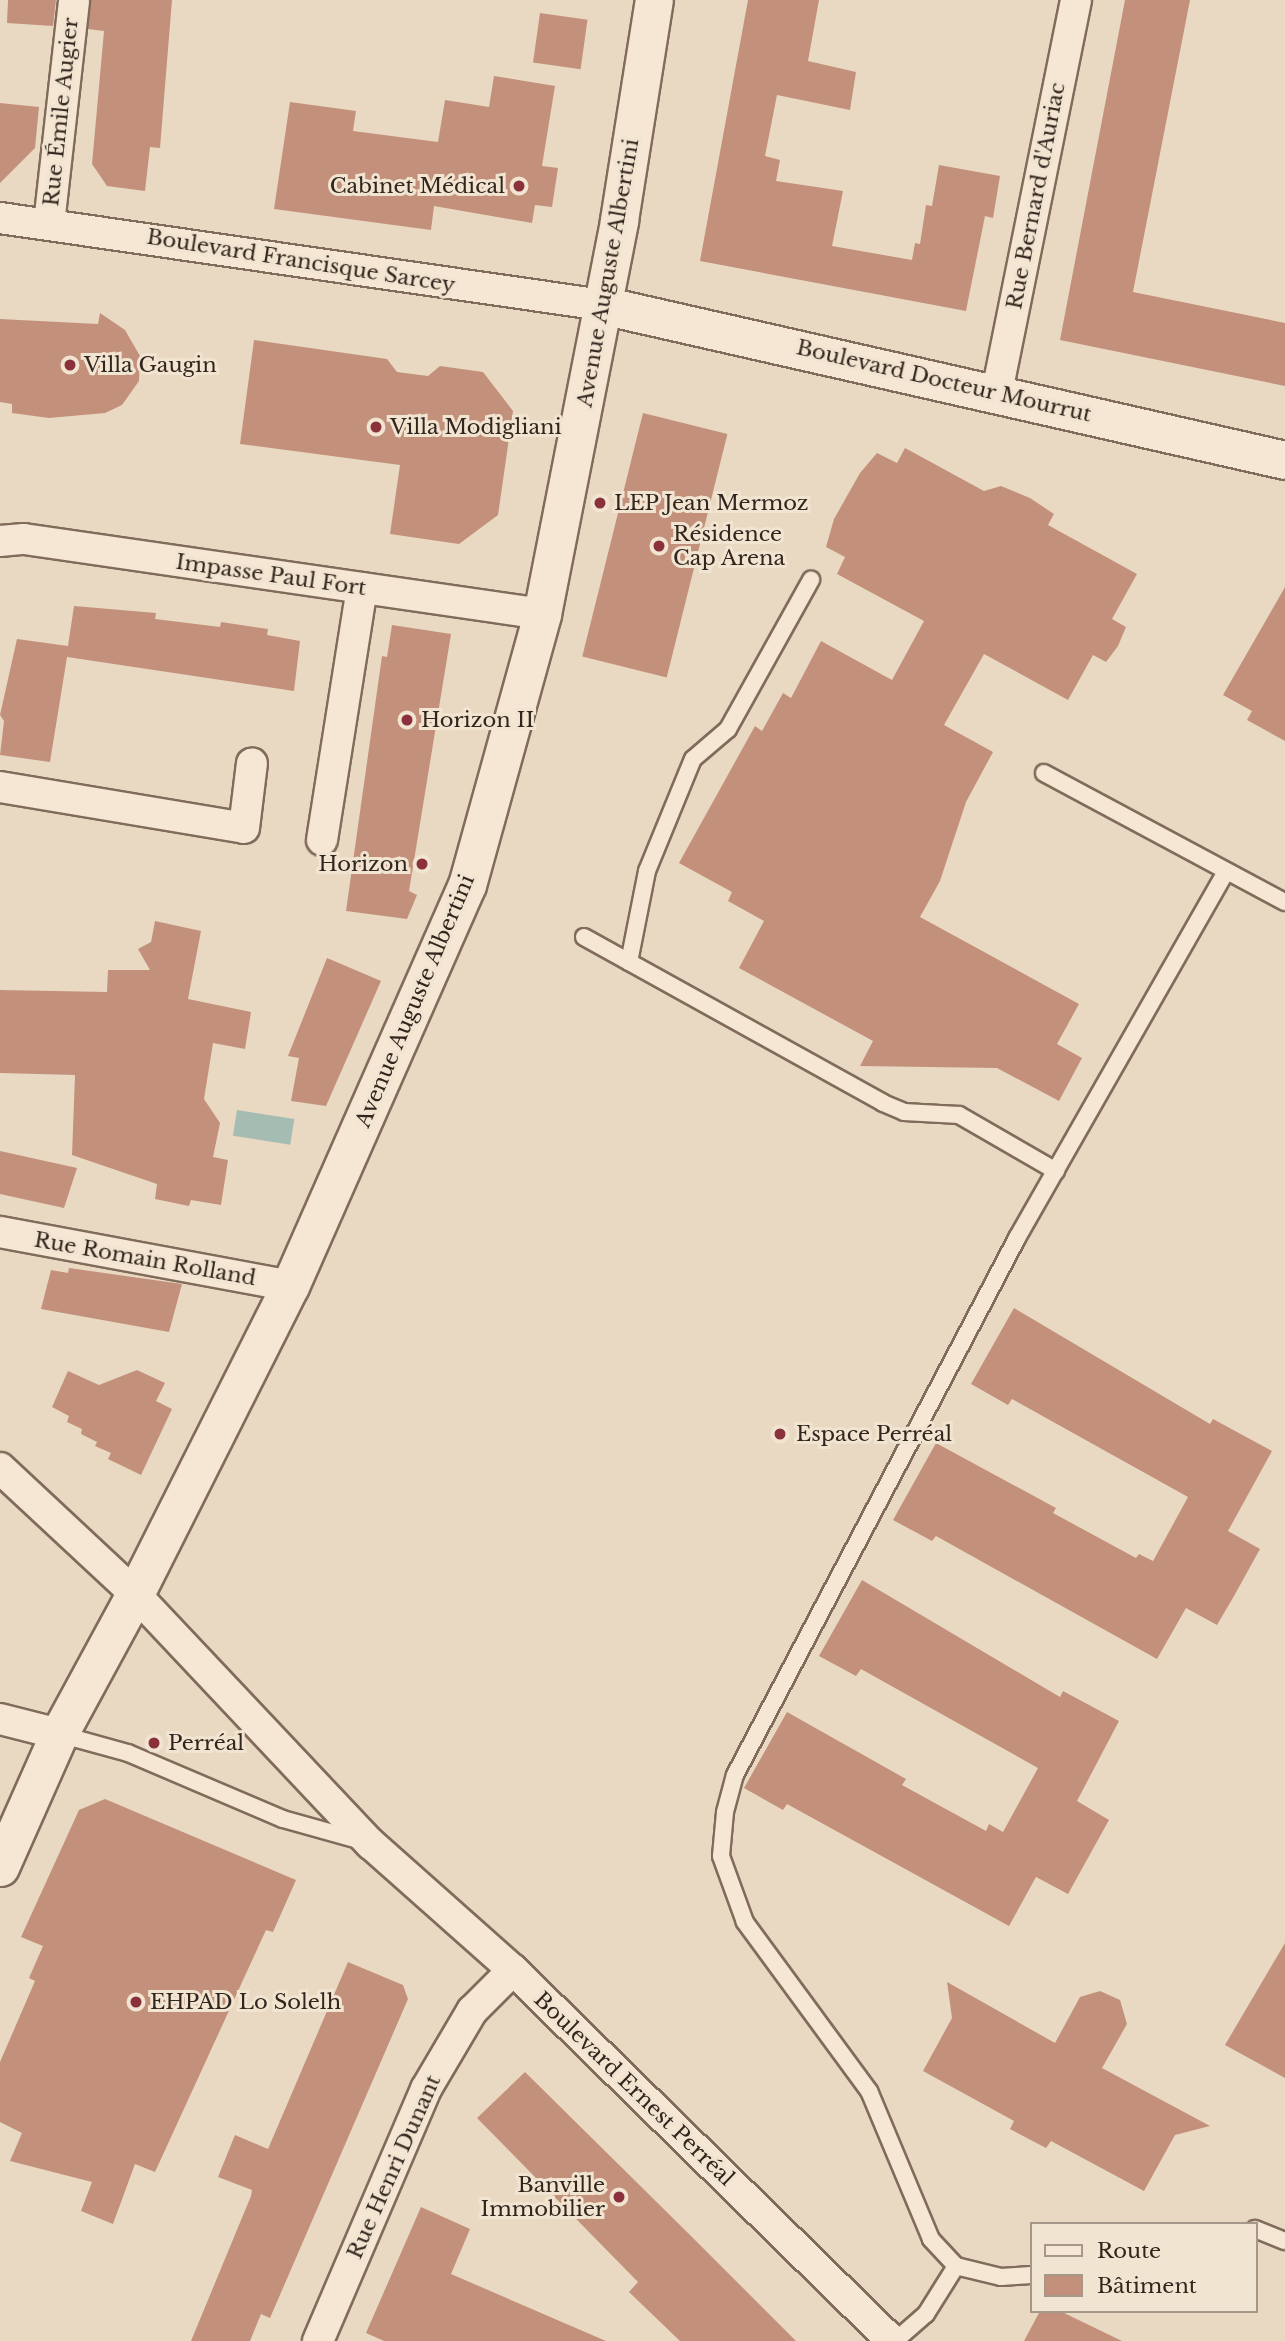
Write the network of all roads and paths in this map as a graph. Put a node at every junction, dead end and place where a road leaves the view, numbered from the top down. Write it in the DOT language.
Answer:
graph roads {
  1 [pos="74,0"];
  2 [pos="654,0"];
  3 [pos="1076,0"];
  4 [pos="0,218"];
  5 [pos="49,224"];
  6 [pos="602,305"];
  7 [pos="997,392"];
  8 [pos="1285,460"];
  9 [pos="0,541"];
  10 [pos="811,580"];
  11 [pos="362,588"];
  12 [pos="542,614"];
  13 [pos="252,763"];
  14 [pos="1044,773"];
  15 [pos="0,787"];
  16 [pos="322,840"];
  17 [pos="1226,871"];
  18 [pos="1285,902"];
  19 [pos="584,937"];
  20 [pos="629,962"];
  21 [pos="1056,1171"];
  22 [pos="0,1232"];
  23 [pos="290,1286"];
  24 [pos="0,1468"];
  25 [pos="135,1594"];
  26 [pos="0,1719"];
  27 [pos="59,1734"];
  28 [pos="371,1844"];
  29 [pos="0,1867"];
  30 [pos="513,1970"];
  31 [pos="1257,2230"];
  32 [pos="1285,2241"];
  33 [pos="956,2266"];
  34 [pos="1030,2275"];
  35 [pos="318,2341"];
  36 [pos="893,2341"];
  1 -- 5 [label="street, Rue Émile Augier"];
  2 -- 6 [label="street, Avenue Auguste Albertini"];
  3 -- 7 [label="street, Rue Bernard d'Auriac"];
  4 -- 5 [label="street, Boulevard Francisque Sarcey"];
  5 -- 6 [label="street, Boulevard Francisque Sarcey"];
  6 -- 7 [label="street, Boulevard Docteur Mourrut"];
  6 -- 12 [label="street, Avenue Auguste Albertini"];
  7 -- 8 [label="street, Boulevard Docteur Mourrut"];
  9 -- 11 [label="street, Impasse Paul Fort"];
  10 -- 20 [label="lane"];
  11 -- 12 [label="street, Impasse Paul Fort"];
  11 -- 16 [label="street"];
  12 -- 23 [label="street, Avenue Auguste Albertini"];
  13 -- 15 [label="street"];
  14 -- 17 [label="lane"];
  17 -- 18 [label="lane"];
  17 -- 21 [label="lane"];
  19 -- 20 [label="lane"];
  20 -- 21 [label="lane"];
  21 -- 33 [label="lane"];
  22 -- 23 [label="street, Rue Romain Rolland"];
  23 -- 25 [label="street, Avenue Auguste Albertini"];
  24 -- 25 [label="street, Boulevard Ernest Perréal"];
  25 -- 27 [label="street, Avenue Auguste Albertini"];
  25 -- 28 [label="street, Boulevard Ernest Perréal"];
  26 -- 27 [label="street"];
  27 -- 28 [label="lane, Boulevard Ernest Perréal"];
  27 -- 29 [label="street, Avenue Auguste Albertini"];
  28 -- 30 [label="street, Boulevard Ernest Perréal"];
  30 -- 35 [label="street, Rue Henri Dunant"];
  30 -- 36 [label="street, Boulevard Ernest Perréal"];
  31 -- 32 [label="lane"];
  33 -- 34 [label="lane"];
  33 -- 36 [label="lane"];
}
